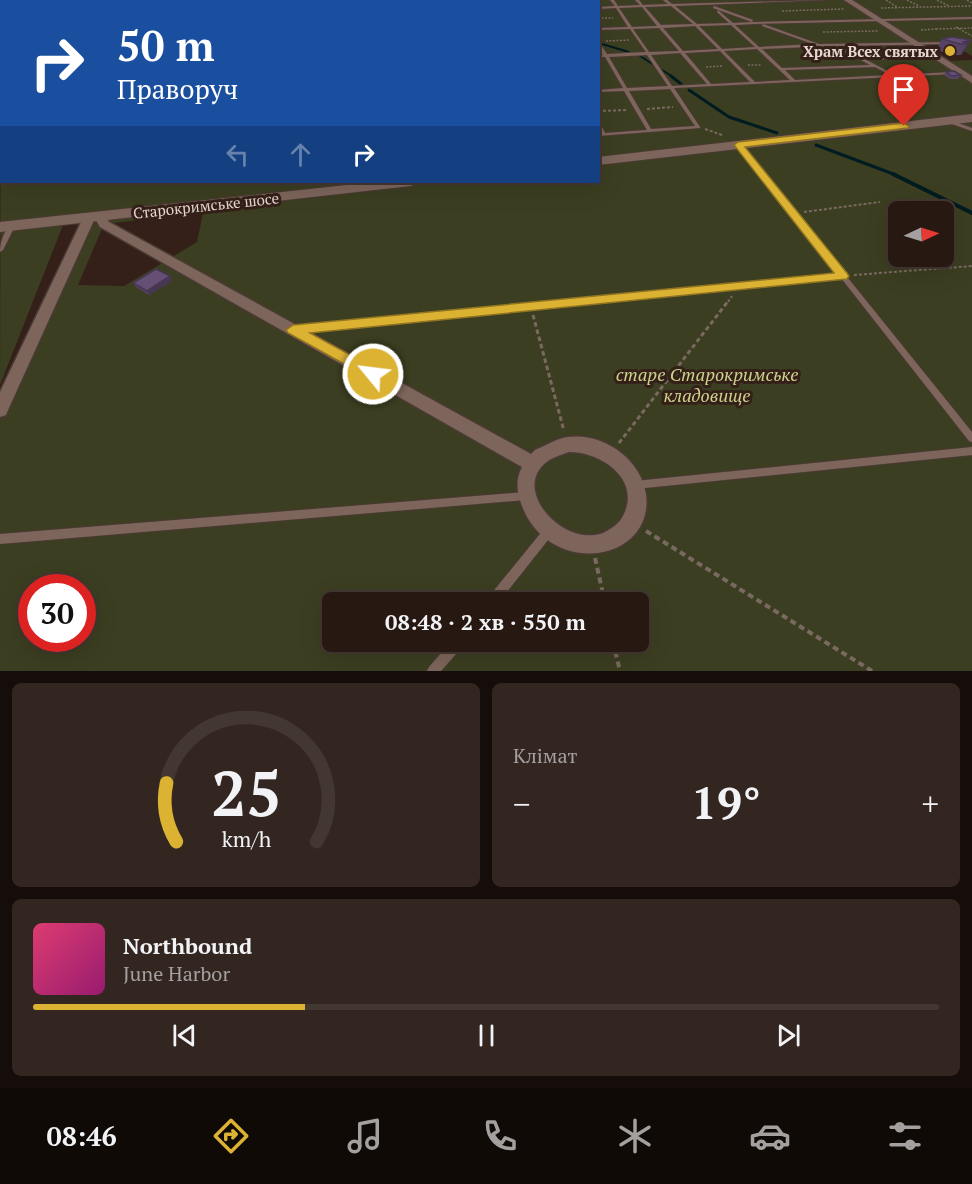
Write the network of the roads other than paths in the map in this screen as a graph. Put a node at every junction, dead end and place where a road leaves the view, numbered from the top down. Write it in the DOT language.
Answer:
graph roads {
  1 [pos="612,0"];
  2 [pos="637,0"];
  3 [pos="666,0"];
  4 [pos="707,0"];
  5 [pos="824,0"];
  6 [pos="848,0"];
  7 [pos="672,5"];
  8 [pos="712,5"];
  9 [pos="643,6"];
  10 [pos="616,7"];
  11 [pos="600,8"];
  12 [pos="972,18"];
  13 [pos="879,20"];
  14 [pos="755,23"];
  15 [pos="732,24"];
  16 [pos="696,25"];
  17 [pos="660,27"];
  18 [pos="629,28"];
  19 [pos="600,29"];
  20 [pos="949,43"];
  21 [pos="915,44"];
  22 [pos="819,45"];
  23 [pos="600,46"];
  24 [pos="836,46"];
  25 [pos="759,48"];
  26 [pos="721,50"];
  27 [pos="681,52"];
  28 [pos="647,53"];
  29 [pos="600,56"];
  30 [pos="606,56"];
  31 [pos="874,66"];
  32 [pos="781,69"];
  33 [pos="960,73"];
  34 [pos="894,76"];
  35 [pos="972,80"];
  36 [pos="794,81"];
  37 [pos="754,83"];
  38 [pos="710,85"];
  39 [pos="670,87"];
  40 [pos="626,90"];
  41 [pos="600,91"];
  42 [pos="972,118"];
  43 [pos="948,121"];
  44 [pos="972,130"];
  45 [pos="650,131"];
  46 [pos="601,135"];
  47 [pos="738,145"];
  48 [pos="600,160"];
  49 [pos="402,183"];
  50 [pos="95,217"];
  51 [pos="6,226"];
  52 [pos="0,250"];
  53 [pos="843,276"];
  54 [pos="293,330"];
  55 [pos="0,410"];
  56 [pos="972,438"];
  57 [pos="972,451"];
  58 [pos="533,464"];
  59 [pos="635,485"];
  60 [pos="526,496"];
  61 [pos="548,531"];
  62 [pos="0,539"];
  63 [pos="500,592"];
  64 [pos="450,652"];
  65 [pos="433,671"];
  1 -- 10 [label="lane"];
  2 -- 9 [label="lane"];
  3 -- 7 [label="lane"];
  4 -- 8 [label="lane"];
  5 -- 8 [label="lane"];
  6 -- 13 [label="street"];
  7 -- 8 [label="lane"];
  7 -- 9 [label="lane"];
  7 -- 16 [label="lane"];
  8 -- 14 [label="lane"];
  8 -- 15 [label="lane"];
  9 -- 10 [label="lane"];
  9 -- 17 [label="lane"];
  10 -- 11 [label="lane"];
  10 -- 18 [label="lane"];
  12 -- 13 [label="lane"];
  13 -- 14 [label="lane"];
  13 -- 21 [label="street"];
  14 -- 15 [label="lane"];
  14 -- 22 [label="lane"];
  15 -- 16 [label="lane"];
  15 -- 25 [label="lane"];
  16 -- 17 [label="lane"];
  16 -- 26 [label="lane"];
  17 -- 18 [label="lane"];
  17 -- 27 [label="lane"];
  18 -- 19 [label="lane"];
  18 -- 28 [label="lane"];
  20 -- 21 [label="lane"];
  21 -- 24 [label="lane"];
  21 -- 33 [label="street"];
  22 -- 24 [label="lane"];
  22 -- 25 [label="lane"];
  23 -- 30 [label="lane"];
  24 -- 31 [label="lane"];
  25 -- 26 [label="lane"];
  25 -- 32 [label="lane"];
  26 -- 27 [label="lane"];
  26 -- 37 [label="lane"];
  27 -- 28 [label="lane"];
  27 -- 38 [label="lane"];
  28 -- 30 [label="lane"];
  28 -- 39 [label="lane"];
  29 -- 30 [label="lane"];
  30 -- 40 [label="lane"];
  31 -- 32 [label="lane"];
  31 -- 34 [label="lane"];
  32 -- 36 [label="lane"];
  33 -- 34 [label="lane"];
  33 -- 35 [label="street"];
  34 -- 36 [label="lane"];
  36 -- 37 [label="lane"];
  37 -- 38 [label="lane"];
  38 -- 39 [label="lane"];
  39 -- 40 [label="lane"];
  39 -- 45 [label="lane"];
  40 -- 41 [label="lane"];
  40 -- 45 [label="lane"];
  42 -- 43 [label="street"];
  43 -- 44 [label="lane"];
  43 -- 47 [label="street"];
  45 -- 46 [label="lane"];
  47 -- 48 [label="street"];
  47 -- 53 [label="lane"];
  49 -- 50 [label="street, Старокримське шосе"];
  50 -- 51 [label="street, Старокримське шосе"];
  50 -- 54 [label="street"];
  50 -- 55 [label="street"];
  51 -- 52 [label="lane"];
  53 -- 54 [label="lane"];
  53 -- 56 [label="lane"];
  54 -- 58 [label="street"];
  57 -- 59 [label="lane"];
  58 -- 59 [label="street"];
  58 -- 60 [label="street"];
  59 -- 61 [label="street"];
  60 -- 61 [label="street"];
  60 -- 62 [label="lane"];
  61 -- 63 [label="lane"];
  64 -- 65 [label="lane"];
}
